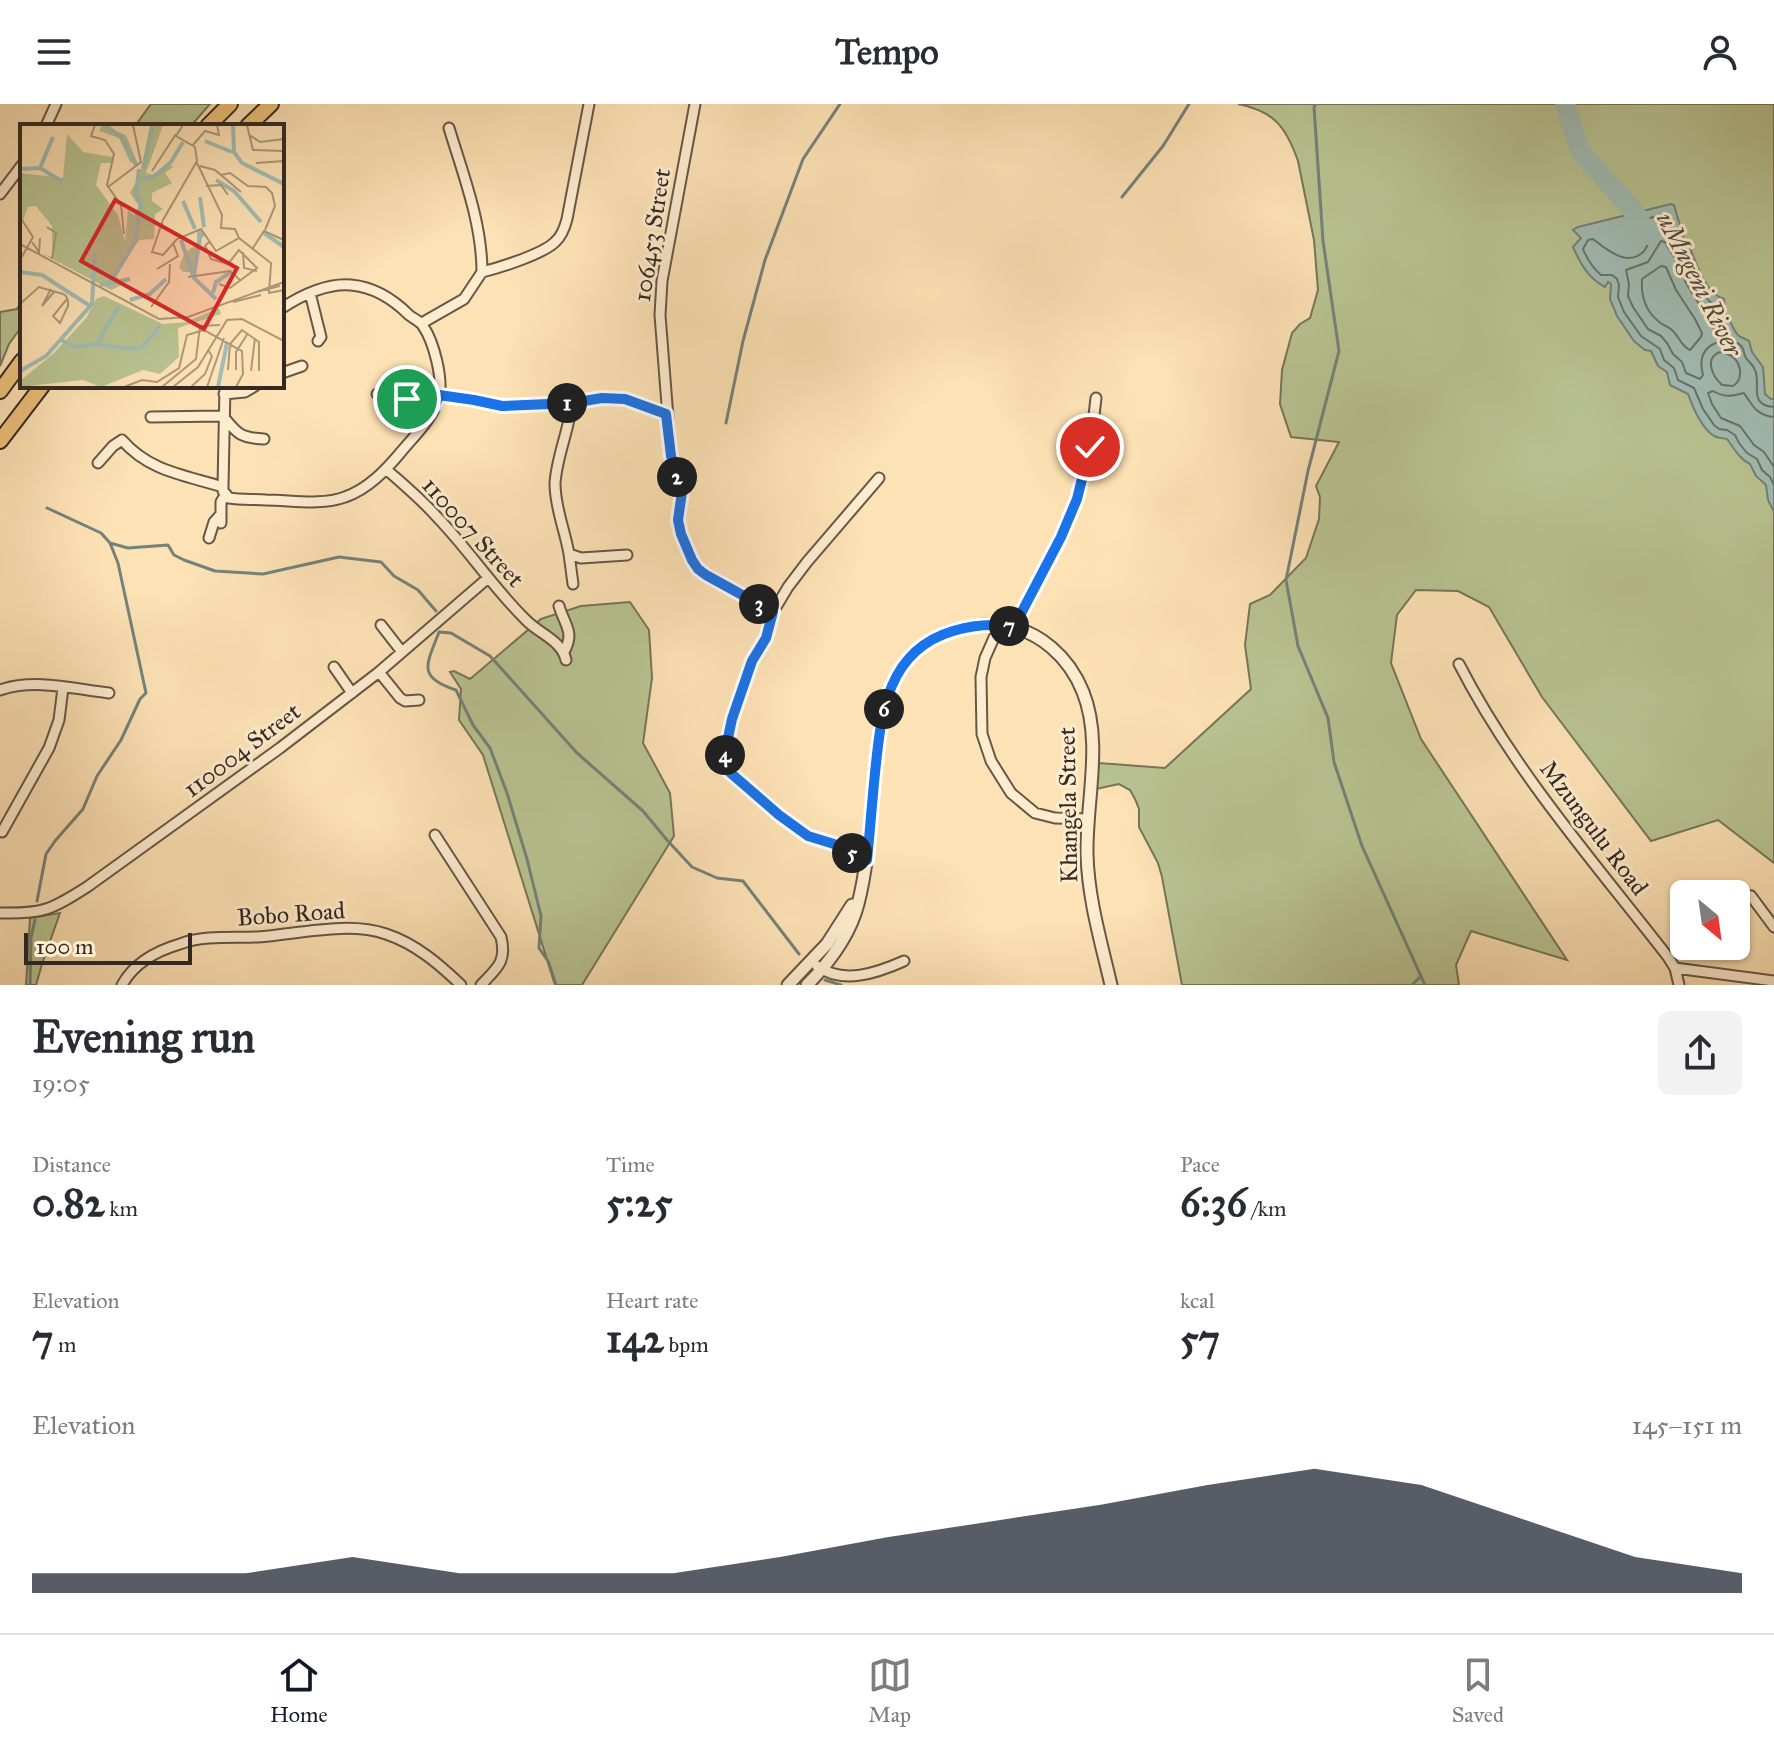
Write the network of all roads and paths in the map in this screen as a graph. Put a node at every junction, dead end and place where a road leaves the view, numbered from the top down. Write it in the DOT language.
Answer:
graph roads {
  1 [pos="56,104"];
  2 [pos="230,104"];
  3 [pos="271,104"];
  4 [pos="589,104"];
  5 [pos="695,104"];
  6 [pos="47,124"];
  7 [pos="210,124"];
  8 [pos="250,124"];
  9 [pos="449,128"];
  10 [pos="20,168"];
  11 [pos="0,194"];
  12 [pos="482,272"];
  13 [pos="310,293"];
  14 [pos="284,307"];
  15 [pos="422,323"];
  16 [pos="318,341"];
  17 [pos="20,364"];
  18 [pos="302,366"];
  19 [pos="284,372"];
  20 [pos="40,388"];
  21 [pos="252,388"];
  22 [pos="225,390"];
  23 [pos="0,391"];
  24 [pos="377,394"];
  25 [pos="1096,398"];
  26 [pos="437,400"];
  27 [pos="572,403"];
  28 [pos="666,414"];
  29 [pos="223,416"];
  30 [pos="151,417"];
  31 [pos="264,439"];
  32 [pos="0,441"];
  33 [pos="98,463"];
  34 [pos="387,470"];
  35 [pos="879,478"];
  36 [pos="224,490"];
  37 [pos="209,538"];
  38 [pos="569,554"];
  39 [pos="627,555"];
  40 [pos="488,578"];
  41 [pos="573,584"];
  42 [pos="559,606"];
  43 [pos="773,612"];
  44 [pos="1000,624"];
  45 [pos="381,625"];
  46 [pos="1014,627"];
  47 [pos="402,652"];
  48 [pos="1459,664"];
  49 [pos="334,667"];
  50 [pos="379,672"];
  51 [pos="63,688"];
  52 [pos="0,690"];
  53 [pos="109,693"];
  54 [pos="352,693"];
  55 [pos="419,700"];
  56 [pos="1088,819"];
  57 [pos="2,832"];
  58 [pos="435,835"];
  59 [pos="867,860"];
  60 [pos="861,890"];
  61 [pos="1750,896"];
  62 [pos="0,913"];
  63 [pos="1774,927"];
  64 [pos="904,961"];
  65 [pos="811,962"];
  66 [pos="1675,968"];
  67 [pos="822,970"];
  68 [pos="1774,981"];
  69 [pos="122,985"];
  70 [pos="461,985"];
  71 [pos="481,985"];
  72 [pos="788,985"];
  73 [pos="807,985"];
  74 [pos="1111,985"];
  75 [pos="1679,985"];
  1 -- 6 [label="street"];
  2 -- 7 [label="main road"];
  3 -- 8 [label="main road"];
  4 -- 12 [label="street"];
  5 -- 28 [label="street, 106453 Street"];
  9 -- 12 [label="street"];
  10 -- 11 [label="street"];
  12 -- 15 [label="street"];
  13 -- 14 [label="street"];
  13 -- 15 [label="street"];
  13 -- 16 [label="street"];
  15 -- 26 [label="street"];
  17 -- 23 [label="main road"];
  18 -- 19 [label="street"];
  20 -- 32 [label="main road"];
  21 -- 22 [label="street"];
  22 -- 29 [label="street"];
  24 -- 26 [label="street"];
  25 -- 46 [label="street"];
  26 -- 27 [label="street"];
  26 -- 34 [label="street"];
  27 -- 28 [label="street"];
  27 -- 38 [label="street"];
  28 -- 43 [label="street, 106453 Street"];
  29 -- 30 [label="street"];
  29 -- 31 [label="street"];
  29 -- 36 [label="street"];
  33 -- 36 [label="street"];
  34 -- 36 [label="street"];
  34 -- 40 [label="street, 110007 Street"];
  35 -- 43 [label="street"];
  36 -- 37 [label="street"];
  38 -- 39 [label="street"];
  38 -- 41 [label="street"];
  40 -- 42 [label="street, 110007 Street"];
  40 -- 47 [label="street, 110004 Street"];
  43 -- 59 [label="street"];
  44 -- 46 [label="street, Khangela Street"];
  44 -- 56 [label="street"];
  44 -- 59 [label="street, Khangela Street"];
  45 -- 47 [label="street"];
  46 -- 56 [label="street, Khangela Street"];
  47 -- 50 [label="street, 110004 Street"];
  48 -- 66 [label="street, Mzungulu Road"];
  49 -- 54 [label="street"];
  50 -- 54 [label="street, 110004 Street"];
  50 -- 55 [label="street"];
  51 -- 52 [label="street"];
  51 -- 53 [label="street"];
  51 -- 57 [label="street"];
  54 -- 62 [label="street, 110004 Street"];
  56 -- 74 [label="street, Khangela Street"];
  58 -- 71 [label="street"];
  59 -- 60 [label="street, Khangela Street"];
  60 -- 65 [label="street, Khangela Street"];
  60 -- 67 [label="street, Khangela Street"];
  61 -- 63 [label="street"];
  64 -- 67 [label="street"];
  65 -- 67 [label="street"];
  65 -- 72 [label="street, Khangela Street"];
  66 -- 68 [label="street"];
  66 -- 75 [label="street"];
  67 -- 73 [label="street, Khangela Street"];
  69 -- 70 [label="street, Bobo Road"];
}
